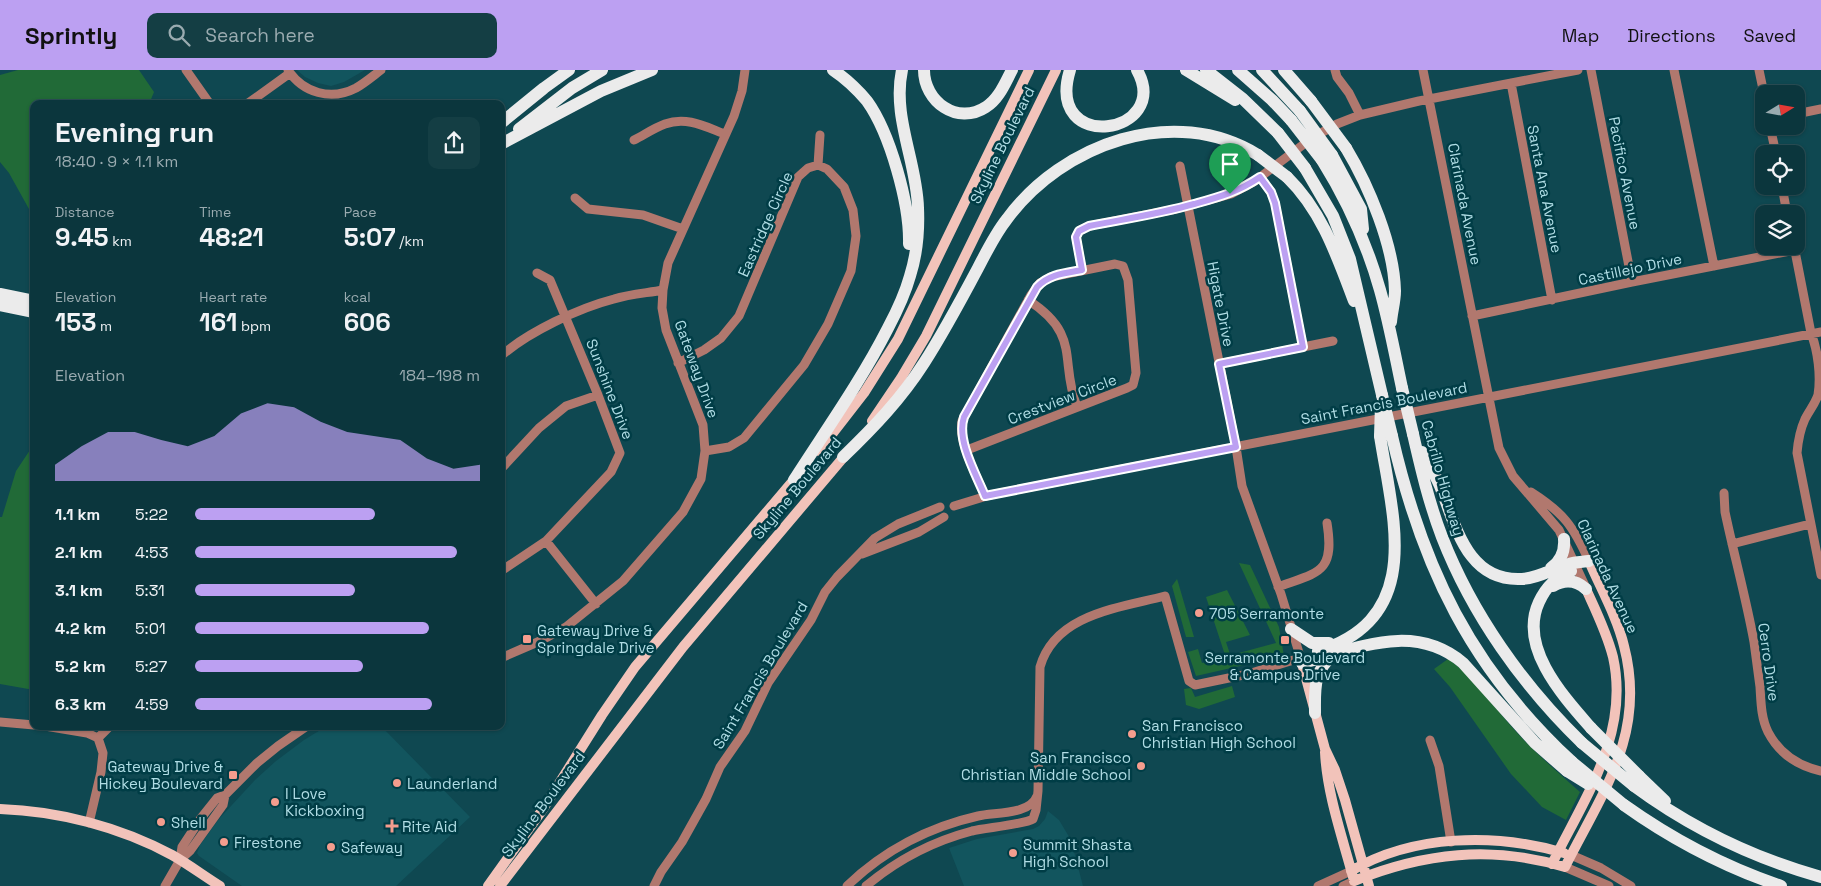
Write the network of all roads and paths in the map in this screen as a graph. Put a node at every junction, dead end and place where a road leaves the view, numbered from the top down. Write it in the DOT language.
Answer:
graph roads {
  1 [pos="186,70"];
  2 [pos="381,70"];
  3 [pos="569,70"];
  4 [pos="602,70"];
  5 [pos="652,70"];
  6 [pos="745,70"];
  7 [pos="832,70"];
  8 [pos="902,70"];
  9 [pos="924,70"];
  10 [pos="1012,70"];
  11 [pos="1029,70"];
  12 [pos="1056,70"];
  13 [pos="1070,70"];
  14 [pos="1137,70"];
  15 [pos="1186,70"];
  16 [pos="1206,70"];
  17 [pos="1238,70"];
  18 [pos="1262,70"];
  19 [pos="1284,70"];
  20 [pos="1335,70"];
  21 [pos="1423,70"];
  22 [pos="1578,70"];
  23 [pos="1591,70"];
  24 [pos="1674,70"];
  25 [pos="1759,70"];
  26 [pos="289,72"];
  27 [pos="1511,83"];
  28 [pos="1762,85"];
  29 [pos="1429,99"];
  30 [pos="207,100"];
  31 [pos="252,100"];
  32 [pos="1821,109"];
  33 [pos="1805,112"];
  34 [pos="1360,115"];
  35 [pos="1296,116"];
  36 [pos="505,120"];
  37 [pos="1266,120"];
  38 [pos="726,134"];
  39 [pos="820,134"];
  40 [pos="505,140"];
  41 [pos="634,140"];
  42 [pos="505,141"];
  43 [pos="818,165"];
  44 [pos="1180,166"];
  45 [pos="1260,177"];
  46 [pos="574,198"];
  47 [pos="1188,206"];
  48 [pos="683,229"];
  49 [pos="1763,255"];
  50 [pos="1795,255"];
  51 [pos="1714,266"];
  52 [pos="1082,270"];
  53 [pos="537,273"];
  54 [pos="1632,282"];
  55 [pos="663,290"];
  56 [pos="0,294"];
  57 [pos="30,300"];
  58 [pos="1028,300"];
  59 [pos="1552,300"];
  60 [pos="0,305"];
  61 [pos="897,310"];
  62 [pos="30,311"];
  63 [pos="1472,316"];
  64 [pos="566,317"];
  65 [pos="1390,332"];
  66 [pos="1821,332"];
  67 [pos="1811,333"];
  68 [pos="1368,338"];
  69 [pos="1333,341"];
  70 [pos="1303,347"];
  71 [pos="505,353"];
  72 [pos="678,363"];
  73 [pos="1219,364"];
  74 [pos="598,395"];
  75 [pos="1488,397"];
  76 [pos="1077,408"];
  77 [pos="1413,434"];
  78 [pos="1386,436"];
  79 [pos="1236,447"];
  80 [pos="967,450"];
  81 [pos="705,451"];
  82 [pos="843,457"];
  83 [pos="505,465"];
  84 [pos="794,480"];
  85 [pos="1521,485"];
  86 [pos="1724,493"];
  87 [pos="985,496"];
  88 [pos="954,506"];
  89 [pos="940,508"];
  90 [pos="944,517"];
  91 [pos="1327,523"];
  92 [pos="1810,524"];
  93 [pos="1564,539"];
  94 [pos="546,541"];
  95 [pos="1732,544"];
  96 [pos="852,562"];
  97 [pos="1588,562"];
  98 [pos="1576,565"];
  99 [pos="505,568"];
  100 [pos="1821,575"];
  101 [pos="1533,577"];
  102 [pos="1278,587"];
  103 [pos="1586,589"];
  104 [pos="1539,600"];
  105 [pos="596,604"];
  106 [pos="1291,629"];
  107 [pos="1358,631"];
  108 [pos="1333,655"];
  109 [pos="505,656"];
  110 [pos="1300,659"];
  111 [pos="1315,713"];
  112 [pos="0,722"];
  113 [pos="30,725"];
  114 [pos="69,730"];
  115 [pos="106,730"];
  116 [pos="301,730"];
  117 [pos="98,738"];
  118 [pos="1430,740"];
  119 [pos="1324,748"];
  120 [pos="1569,766"];
  121 [pos="1821,772"];
  122 [pos="1636,781"];
  123 [pos="1038,791"];
  124 [pos="0,809"];
  125 [pos="88,822"];
  126 [pos="1451,842"];
  127 [pos="1558,851"];
  128 [pos="1571,855"];
  129 [pos="180,860"];
  130 [pos="1363,864"];
  131 [pos="1552,864"];
  132 [pos="1565,867"];
  133 [pos="1821,877"];
  134 [pos="1353,880"];
  135 [pos="1367,881"];
  136 [pos="165,886"];
  137 [pos="220,886"];
  138 [pos="488,886"];
  139 [pos="500,886"];
  140 [pos="654,886"];
  141 [pos="847,886"];
  142 [pos="866,886"];
  143 [pos="1318,886"];
  144 [pos="1343,886"];
  145 [pos="1609,886"];
  146 [pos="1631,886"];
  147 [pos="1781,886"];
  1 -- 30 [label="street"];
  2 -- 26 [label="street"];
  3 -- 36 [label="highway"];
  4 -- 40 [label="highway"];
  5 -- 42 [label="highway"];
  6 -- 38 [label="street, Gateway Drive"];
  7 -- 61 [label="highway"];
  8 -- 61 [label="highway"];
  9 -- 10 [label="highway"];
  11 -- 84 [label="main road, Skyline Boulevard"];
  12 -- 82 [label="main road, Skyline Boulevard"];
  13 -- 14 [label="highway"];
  15 -- 37 [label="highway"];
  16 -- 37 [label="highway"];
  17 -- 35 [label="highway, Cabrillo Highway"];
  18 -- 35 [label="highway"];
  19 -- 65 [label="highway, bridge"];
  20 -- 34 [label="street"];
  21 -- 29 [label="street, Clarinada Avenue"];
  22 -- 27 [label="street"];
  23 -- 54 [label="street, Pacifico Avenue"];
  24 -- 51 [label="street"];
  25 -- 28 [label="street"];
  26 -- 31 [label="street"];
  27 -- 29 [label="street"];
  27 -- 59 [label="street, Santa Ana Avenue"];
  29 -- 34 [label="street"];
  29 -- 63 [label="street, Clarinada Avenue"];
  32 -- 33 [label="street"];
  34 -- 45 [label="street"];
  35 -- 65 [label="highway, Cabrillo Highway, bridge"];
  37 -- 68 [label="highway, bridge"];
  38 -- 41 [label="street"];
  38 -- 48 [label="street, Gateway Drive"];
  39 -- 43 [label="street"];
  43 -- 72 [label="street, Eastridge Circle"];
  43 -- 81 [label="street"];
  44 -- 47 [label="street, Higate Drive"];
  45 -- 47 [label="street"];
  45 -- 70 [label="street"];
  46 -- 48 [label="street"];
  47 -- 52 [label="street"];
  47 -- 73 [label="street, Higate Drive"];
  48 -- 55 [label="street, Gateway Drive"];
  49 -- 51 [label="street, Castillejo Drive"];
  50 -- 67 [label="street"];
  51 -- 54 [label="street, Castillejo Drive"];
  52 -- 58 [label="street, Crestview Circle"];
  52 -- 76 [label="street, Crestview Circle"];
  53 -- 64 [label="street, Sunshine Drive"];
  54 -- 59 [label="street, Castillejo Drive"];
  55 -- 64 [label="street"];
  55 -- 72 [label="street, Gateway Drive"];
  56 -- 57 [label="highway"];
  58 -- 76 [label="street"];
  58 -- 80 [label="street, Crestview Circle"];
  59 -- 63 [label="street, Castillejo Drive"];
  60 -- 62 [label="highway"];
  61 -- 84 [label="highway"];
  63 -- 75 [label="street, Clarinada Avenue"];
  64 -- 71 [label="street"];
  64 -- 74 [label="street, Sunshine Drive"];
  65 -- 77 [label="highway, Cabrillo Highway, bridge"];
  66 -- 67 [label="street, Saint Francis Boulevard"];
  67 -- 75 [label="street, Saint Francis Boulevard"];
  67 -- 92 [label="street"];
  68 -- 78 [label="highway, bridge"];
  68 -- 82 [label="highway, bridge"];
  69 -- 70 [label="street"];
  70 -- 73 [label="street"];
  72 -- 81 [label="street, Gateway Drive"];
  73 -- 79 [label="street, Higate Drive"];
  74 -- 83 [label="street"];
  74 -- 94 [label="street, Sunshine Drive"];
  75 -- 79 [label="street, Saint Francis Boulevard"];
  75 -- 85 [label="street, Clarinada Avenue"];
  76 -- 80 [label="street, Crestview Circle"];
  77 -- 101 [label="highway"];
  77 -- 122 [label="highway, Cabrillo Highway, bridge"];
  78 -- 107 [label="highway"];
  78 -- 120 [label="highway"];
  79 -- 87 [label="street, Saint Francis Boulevard"];
  79 -- 102 [label="street, Higate Drive"];
  80 -- 87 [label="street, Crestview Circle"];
  81 -- 105 [label="street, Gateway Drive"];
  82 -- 139 [label="main road, Skyline Boulevard"];
  84 -- 138 [label="main road, Skyline Boulevard"];
  85 -- 93 [label="street, Clarinada Avenue"];
  85 -- 97 [label="street, Clarinada Avenue"];
  86 -- 95 [label="street, Cerro Drive"];
  87 -- 88 [label="street, Saint Francis Boulevard"];
  89 -- 96 [label="street, Saint Francis Boulevard"];
  90 -- 96 [label="street, Saint Francis Boulevard"];
  91 -- 102 [label="street"];
  92 -- 95 [label="street"];
  92 -- 100 [label="street"];
  93 -- 98 [label="street, Clarinada Avenue"];
  93 -- 101 [label="highway"];
  94 -- 99 [label="street, Sunshine Drive"];
  94 -- 105 [label="street"];
  95 -- 121 [label="street, Cerro Drive"];
  96 -- 140 [label="street, Saint Francis Boulevard"];
  97 -- 98 [label="highway"];
  97 -- 128 [label="main road, Clarinada Avenue"];
  98 -- 101 [label="highway"];
  98 -- 103 [label="street, Clarinada Avenue"];
  98 -- 104 [label="highway"];
  102 -- 106 [label="street, Higate Drive"];
  103 -- 104 [label="highway"];
  103 -- 127 [label="main road, Clarinada Avenue"];
  104 -- 122 [label="highway, bridge"];
  105 -- 109 [label="street, Gateway Drive"];
  106 -- 107 [label="highway"];
  106 -- 110 [label="street, Higate Drive"];
  107 -- 110 [label="highway"];
  108 -- 110 [label="highway"];
  108 -- 111 [label="highway"];
  108 -- 120 [label="highway"];
  110 -- 111 [label="main road"];
  110 -- 123 [label="street"];
  111 -- 119 [label="main road"];
  112 -- 113 [label="street"];
  114 -- 117 [label="street"];
  115 -- 117 [label="street"];
  116 -- 129 [label="street"];
  117 -- 125 [label="street"];
  118 -- 126 [label="street"];
  119 -- 130 [label="main road"];
  119 -- 134 [label="main road"];
  120 -- 147 [label="highway, bridge"];
  122 -- 133 [label="highway, Cabrillo Highway"];
  123 -- 141 [label="street"];
  123 -- 142 [label="street"];
  124 -- 125 [label="main road"];
  125 -- 129 [label="main road"];
  126 -- 127 [label="main road"];
  126 -- 130 [label="main road"];
  127 -- 128 [label="main road"];
  127 -- 131 [label="main road, Clarinada Avenue"];
  128 -- 132 [label="main road, Clarinada Avenue"];
  128 -- 146 [label="street"];
  129 -- 136 [label="street"];
  129 -- 137 [label="main road"];
  130 -- 134 [label="main road"];
  130 -- 135 [label="main road"];
  131 -- 132 [label="main road"];
  131 -- 135 [label="main road"];
  132 -- 145 [label="street"];
  134 -- 135 [label="main road"];
  134 -- 143 [label="street"];
  134 -- 144 [label="street"];
}
